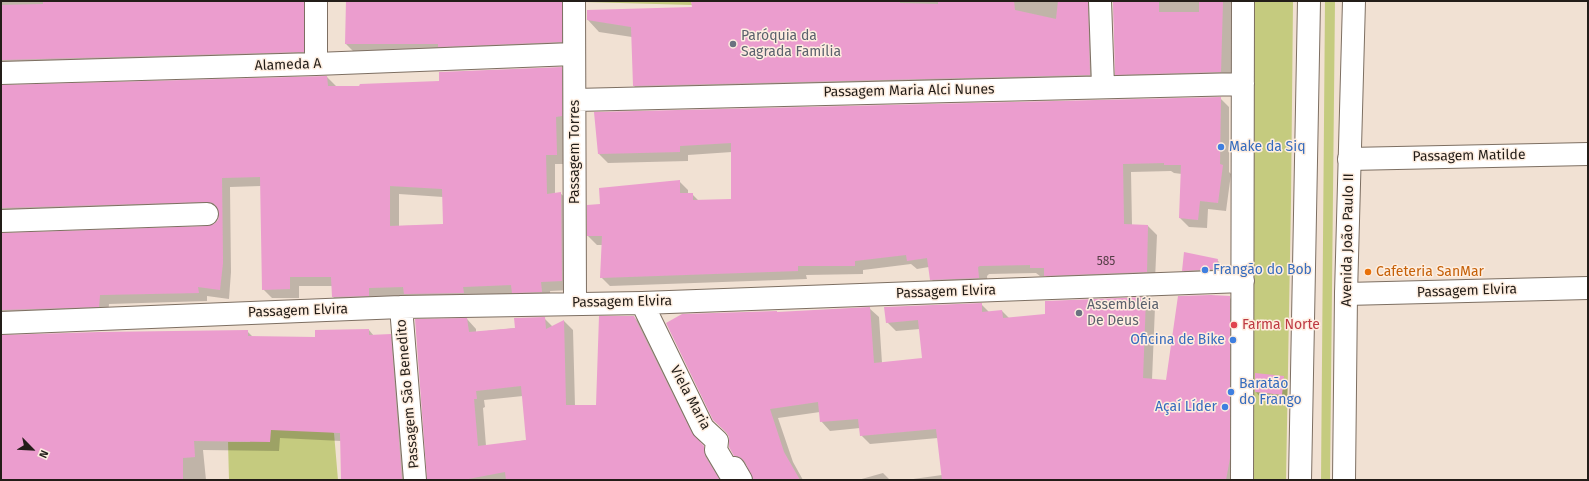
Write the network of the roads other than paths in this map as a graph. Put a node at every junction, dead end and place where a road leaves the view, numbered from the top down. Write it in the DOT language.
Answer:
graph roads {
  1 [pos="316,1"];
  2 [pos="574,1"];
  3 [pos="1100,1"];
  4 [pos="1243,1"];
  5 [pos="1309,1"];
  6 [pos="1354,1"];
  7 [pos="574,54"];
  8 [pos="316,64"];
  9 [pos="1,73"];
  10 [pos="1243,84"];
  11 [pos="1103,86"];
  12 [pos="575,100"];
  13 [pos="1588,154"];
  14 [pos="1349,159"];
  15 [pos="207,214"];
  16 [pos="1,221"];
  17 [pos="1243,281"];
  18 [pos="1588,288"];
  19 [pos="1346,294"];
  20 [pos="575,303"];
  21 [pos="642,303"];
  22 [pos="401,307"];
  23 [pos="1,323"];
  24 [pos="415,480"];
  25 [pos="741,480"];
  26 [pos="1242,480"];
  27 [pos="1300,480"];
  28 [pos="1344,480"];
  1 -- 8 [label="street"];
  2 -- 7 [label="street, Passagem Torres"];
  3 -- 11 [label="street"];
  4 -- 10 [label="street"];
  5 -- 27 [label="street"];
  6 -- 14 [label="street, Avenida João Paulo II"];
  7 -- 8 [label="street, Alameda A"];
  7 -- 12 [label="street, Passagem Torres"];
  8 -- 9 [label="street, Alameda A"];
  10 -- 11 [label="street, Passagem Maria Alci Nunes"];
  10 -- 17 [label="street"];
  11 -- 12 [label="street, Passagem Maria Alci Nunes"];
  12 -- 20 [label="street, Passagem Torres"];
  13 -- 14 [label="street, Passagem Matilde"];
  14 -- 19 [label="street, Avenida João Paulo II"];
  15 -- 16 [label="street"];
  17 -- 21 [label="street, Passagem Elvira"];
  17 -- 26 [label="street"];
  18 -- 19 [label="street, Passagem Elvira"];
  19 -- 28 [label="street, Avenida João Paulo II"];
  20 -- 21 [label="street, Passagem Elvira"];
  20 -- 22 [label="street, Passagem Elvira"];
  21 -- 25 [label="street, Viela Maria"];
  22 -- 23 [label="street, Passagem Elvira"];
  22 -- 24 [label="street, Passagem São Benedito"];
}
